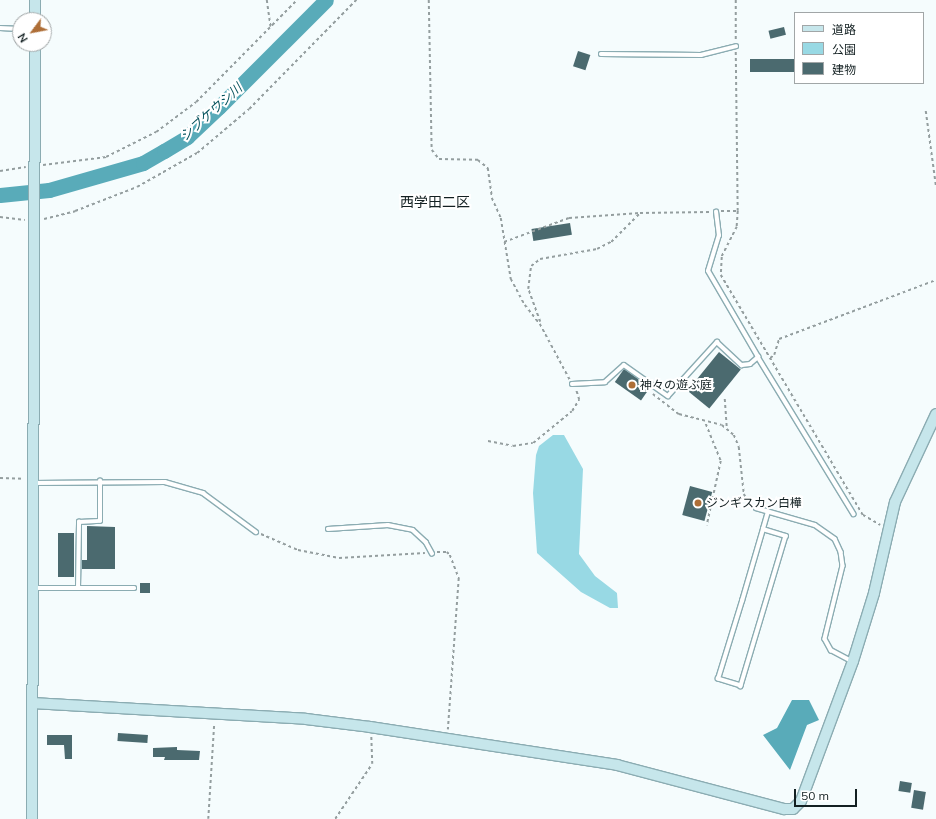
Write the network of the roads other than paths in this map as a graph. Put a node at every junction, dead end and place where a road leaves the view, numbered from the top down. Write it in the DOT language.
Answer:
graph roads {
  1 [pos="35,0"];
  2 [pos="35,12"];
  3 [pos="0,28"];
  4 [pos="12,29"];
  5 [pos="736,46"];
  6 [pos="35,52"];
  7 [pos="601,54"];
  8 [pos="716,212"];
  9 [pos="758,357"];
  10 [pos="572,384"];
  11 [pos="936,414"];
  12 [pos="100,480"];
  13 [pos="31,481"];
  14 [pos="756,508"];
  15 [pos="768,512"];
  16 [pos="854,514"];
  17 [pos="328,529"];
  18 [pos="763,529"];
  19 [pos="256,532"];
  20 [pos="432,553"];
  21 [pos="31,588"];
  22 [pos="78,588"];
  23 [pos="134,588"];
  24 [pos="853,661"];
  25 [pos="32,702"];
  26 [pos="32,819"];
  1 -- 2 [label="street"];
  3 -- 4 [label="lane"];
  5 -- 7 [label="lane"];
  6 -- 13 [label="street"];
  8 -- 9 [label="lane"];
  9 -- 10 [label="lane"];
  9 -- 16 [label="lane"];
  11 -- 24 [label="street"];
  12 -- 13 [label="lane"];
  12 -- 19 [label="lane"];
  12 -- 22 [label="lane"];
  13 -- 21 [label="street"];
  14 -- 15 [label="lane"];
  15 -- 18 [label="lane"];
  15 -- 24 [label="lane"];
  17 -- 20 [label="lane"];
  18 -- 18 [label="lane"];
  21 -- 22 [label="lane"];
  21 -- 25 [label="street"];
  22 -- 23 [label="lane"];
  24 -- 25 [label="street"];
  25 -- 26 [label="street"];
}
